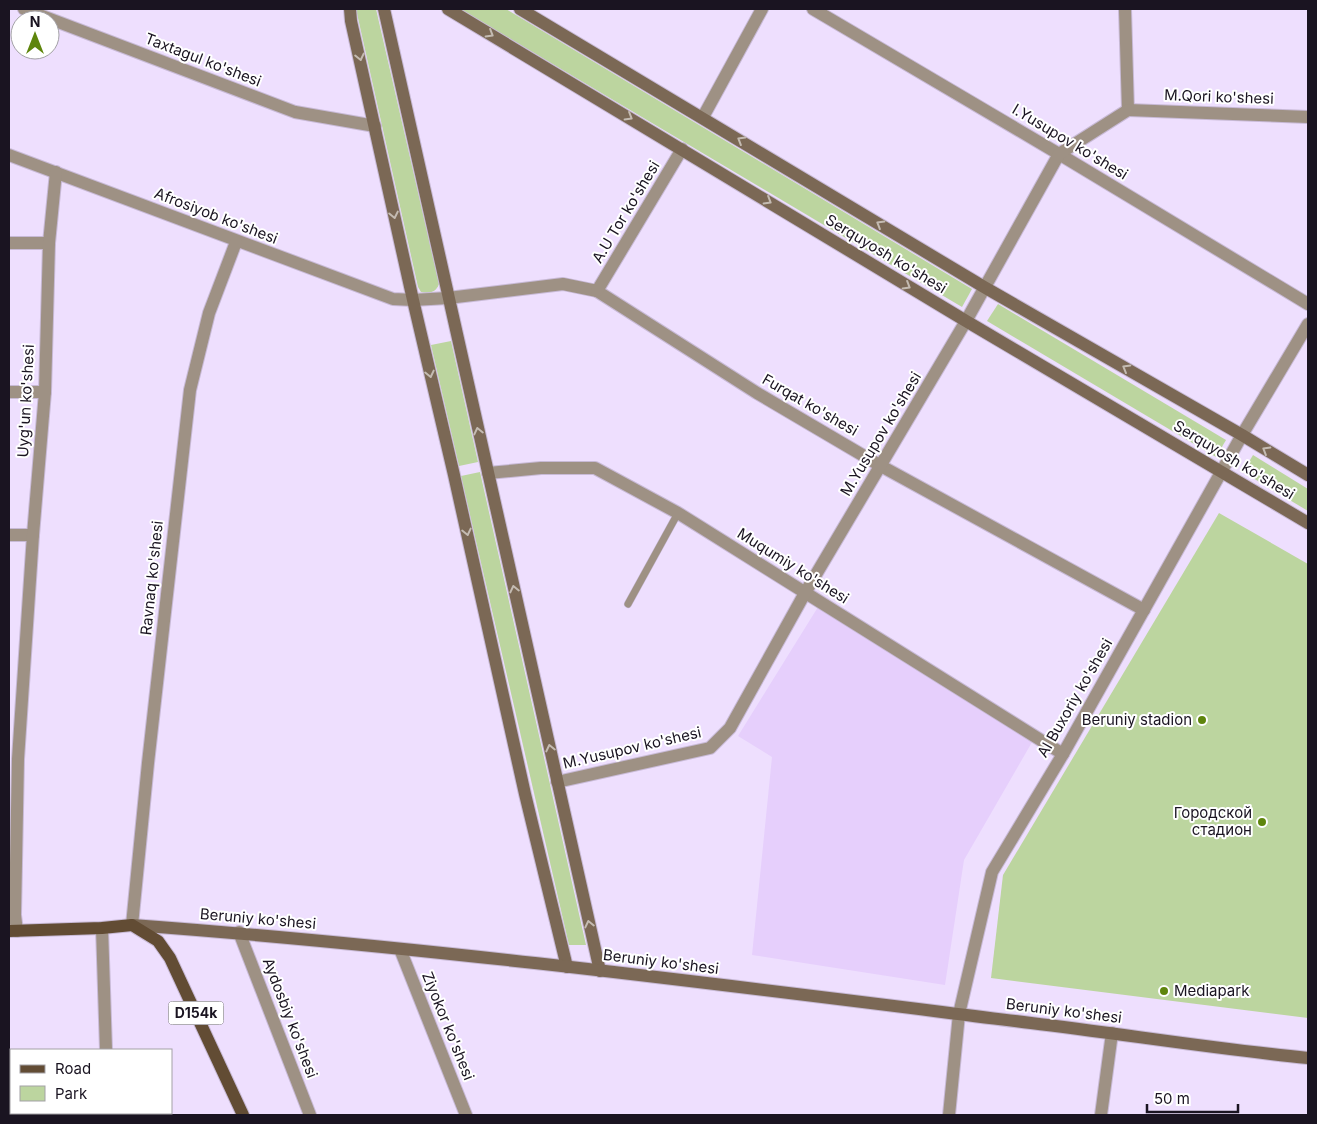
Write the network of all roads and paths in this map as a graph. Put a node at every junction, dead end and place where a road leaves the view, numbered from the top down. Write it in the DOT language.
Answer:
graph roads {
  1 [pos="24,9"];
  2 [pos="350,9"];
  3 [pos="384,9"];
  4 [pos="448,9"];
  5 [pos="520,9"];
  6 [pos="762,9"];
  7 [pos="813,9"];
  8 [pos="1125,9"];
  9 [pos="1128,110"];
  10 [pos="1308,116"];
  11 [pos="703,117"];
  12 [pos="375,126"];
  13 [pos="682,149"];
  14 [pos="1059,154"];
  15 [pos="9,155"];
  16 [pos="56,172"];
  17 [pos="236,242"];
  18 [pos="9,243"];
  19 [pos="49,243"];
  20 [pos="984,287"];
  21 [pos="597,291"];
  22 [pos="448,298"];
  23 [pos="413,300"];
  24 [pos="1308,304"];
  25 [pos="966,321"];
  26 [pos="1308,324"];
  27 [pos="9,392"];
  28 [pos="45,392"];
  29 [pos="1242,435"];
  30 [pos="881,466"];
  31 [pos="1222,472"];
  32 [pos="488,474"];
  33 [pos="1308,475"];
  34 [pos="678,513"];
  35 [pos="1308,523"];
  36 [pos="33,534"];
  37 [pos="9,535"];
  38 [pos="805,593"];
  39 [pos="628,604"];
  40 [pos="1144,610"];
  41 [pos="1063,754"];
  42 [pos="13,759"];
  43 [pos="557,782"];
  44 [pos="132,925"];
  45 [pos="102,928"];
  46 [pos="13,931"];
  47 [pos="239,932"];
  48 [pos="400,949"];
  49 [pos="567,967"];
  50 [pos="600,971"];
  51 [pos="959,1014"];
  52 [pos="1112,1033"];
  53 [pos="106,1049"];
  54 [pos="1308,1058"];
  55 [pos="243,1115"];
  56 [pos="310,1115"];
  57 [pos="466,1115"];
  58 [pos="949,1115"];
  59 [pos="1102,1115"];
  1 -- 12 [label="street, Taxtagul ko'shesi"];
  2 -- 12 [label="street, one-way"];
  3 -- 22 [label="street"];
  4 -- 13 [label="street, Serquyosh ko'shesi, one-way"];
  5 -- 11 [label="street, Serquyosh ko'shesi"];
  6 -- 11 [label="street"];
  7 -- 14 [label="street, I.Yusupov ko'shesi"];
  8 -- 9 [label="street"];
  9 -- 10 [label="street, M.Qori ko'shesi"];
  9 -- 14 [label="street, M.Yusupov ko'shesi"];
  20 -- 11 [label="street, Serquyosh ko'shesi, one-way"];
  12 -- 23 [label="street, one-way"];
  13 -- 21 [label="street, A.U Tor ko'shesi"];
  13 -- 25 [label="street, Serquyosh ko'shesi, one-way"];
  14 -- 20 [label="street, M.Yusupov ko'shesi"];
  14 -- 24 [label="street, I.Yusupov ko'shesi"];
  15 -- 16 [label="street, Afrosiyob ko'shesi"];
  16 -- 17 [label="street, Afrosiyob ko'shesi"];
  16 -- 19 [label="street, Uyg'un ko'shesi"];
  17 -- 23 [label="street, Afrosiyob ko'shesi"];
  17 -- 44 [label="street, Ravnaq ko'shesi"];
  18 -- 19 [label="street"];
  19 -- 28 [label="street, Uyg'un ko'shesi"];
  20 -- 25 [label="street, M.Yusupov ko'shesi"];
  29 -- 20 [label="street, Serquyosh ko'shesi, one-way"];
  21 -- 22 [label="street, Furqat ko'shesi"];
  21 -- 30 [label="street, Furqat ko'shesi"];
  22 -- 23 [label="street, Afrosiyob ko'shesi"];
  32 -- 22 [label="street, one-way"];
  23 -- 49 [label="street, one-way"];
  25 -- 30 [label="street, M.Yusupov ko'shesi"];
  25 -- 31 [label="street, Serquyosh ko'shesi"];
  26 -- 29 [label="street, Al Buxoriy ko'shesi"];
  27 -- 28 [label="street"];
  28 -- 36 [label="street, Uyg'un ko'shesi"];
  29 -- 31 [label="street, Al Buxoriy ko'shesi"];
  33 -- 29 [label="street, Serquyosh ko'shesi, one-way"];
  30 -- 38 [label="street, M.Yusupov ko'shesi"];
  30 -- 40 [label="street, Furqat ko'shesi"];
  31 -- 35 [label="street, Serquyosh ko'shesi"];
  31 -- 40 [label="street, Al Buxoriy ko'shesi"];
  32 -- 34 [label="street, Muqumiy ko'shesi"];
  43 -- 32 [label="street, one-way"];
  34 -- 38 [label="street, Muqumiy ko'shesi"];
  34 -- 39 [label="lane"];
  36 -- 37 [label="street"];
  36 -- 42 [label="street, Uyg'un ko'shesi"];
  38 -- 41 [label="street, Muqumiy ko'shesi"];
  38 -- 43 [label="street, M.Yusupov ko'shesi"];
  40 -- 41 [label="street, Al Buxoriy ko'shesi"];
  41 -- 51 [label="street, Al Buxoriy ko'shesi"];
  42 -- 46 [label="street, Uyg'un ko'shesi"];
  50 -- 43 [label="street, one-way"];
  44 -- 45 [label="main road, Beruniy ko'shesi"];
  44 -- 47 [label="street, Beruniy ko'shesi"];
  44 -- 55 [label="main road, D154k"];
  45 -- 46 [label="main road, Beruniy ko'shesi"];
  45 -- 53 [label="street"];
  47 -- 48 [label="street, Beruniy ko'shesi"];
  47 -- 56 [label="street, Aydosbiy ko'shesi"];
  48 -- 49 [label="street, Beruniy ko'shesi"];
  48 -- 57 [label="street, Ziyokor ko'shesi"];
  49 -- 50 [label="street, Beruniy ko'shesi"];
  50 -- 51 [label="street, Beruniy ko'shesi"];
  51 -- 52 [label="street, Beruniy ko'shesi"];
  51 -- 58 [label="street, Al Buxoriy ko'shesi"];
  52 -- 54 [label="street, Beruniy ko'shesi"];
  52 -- 59 [label="street"];
}
